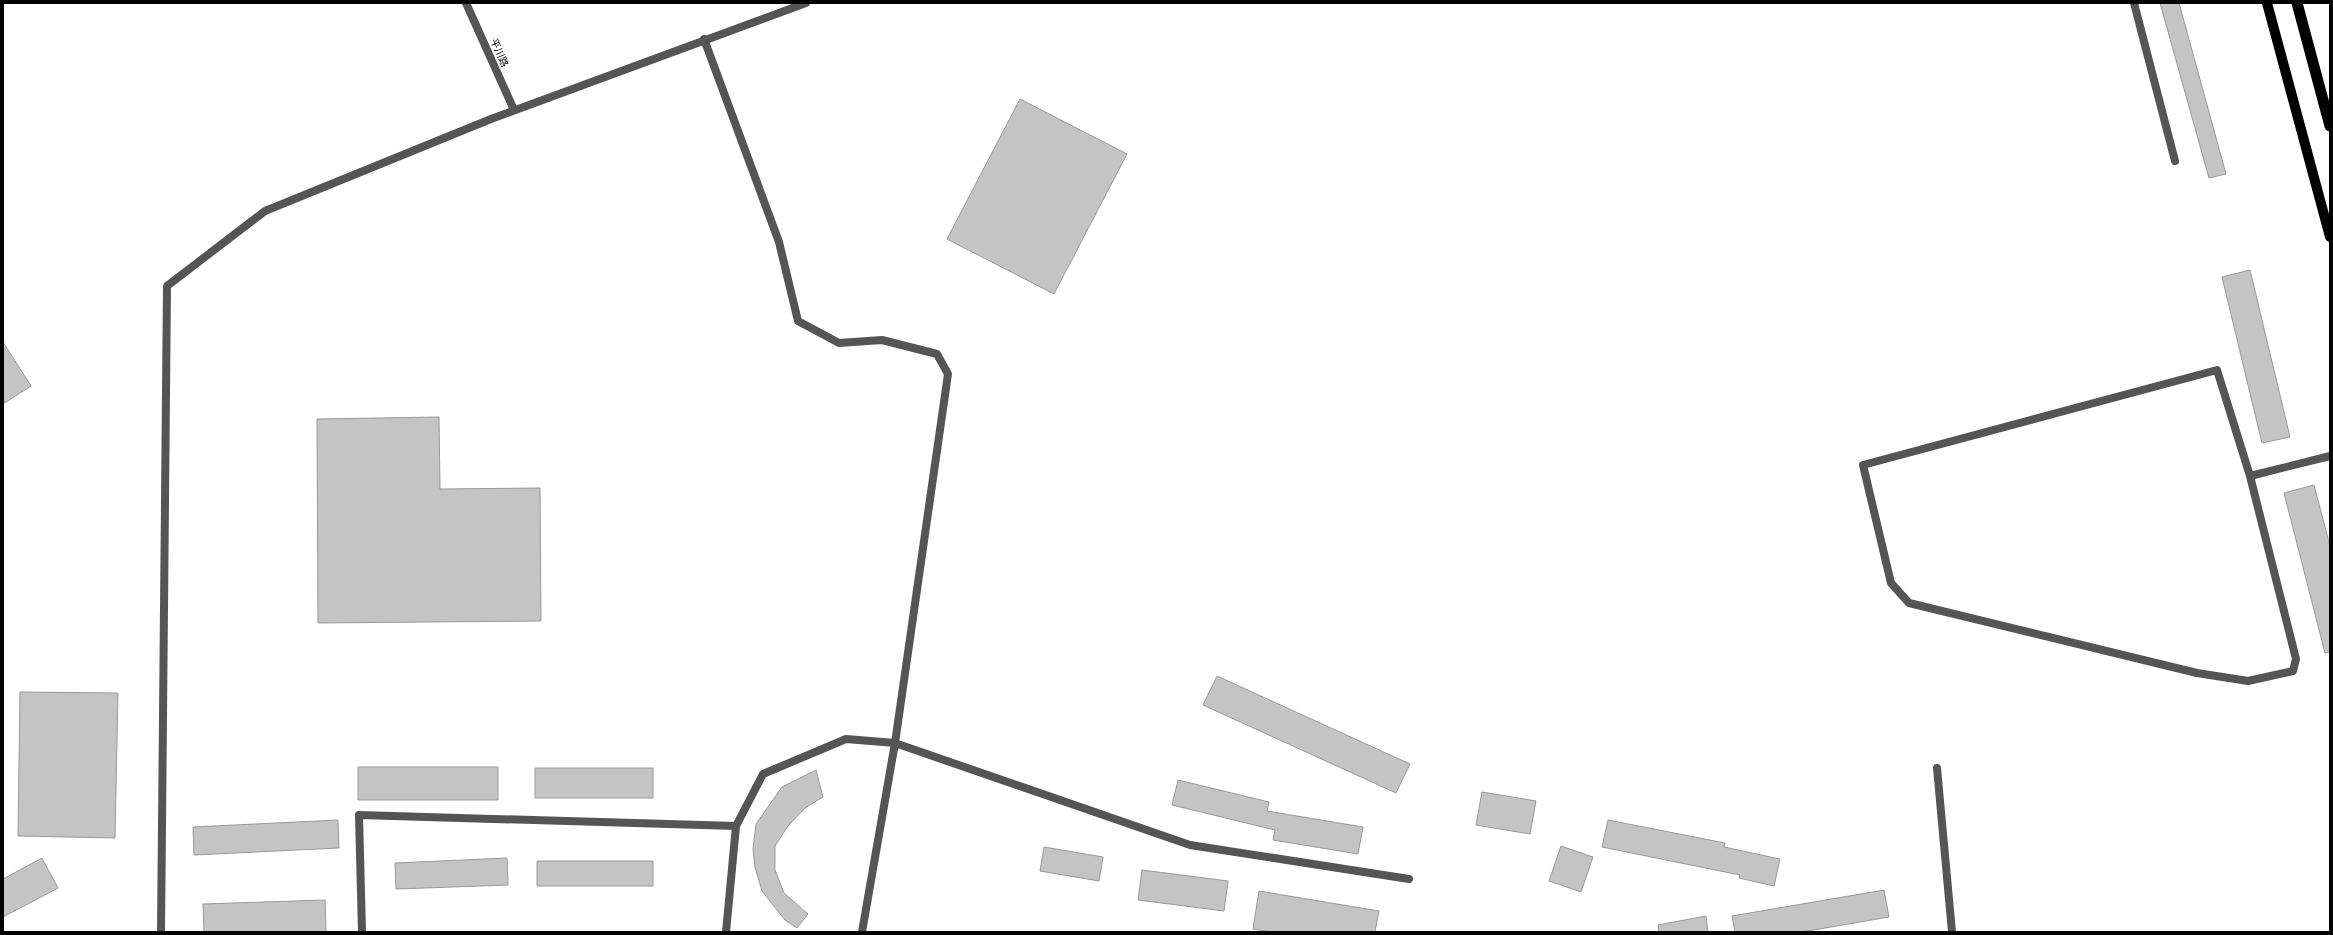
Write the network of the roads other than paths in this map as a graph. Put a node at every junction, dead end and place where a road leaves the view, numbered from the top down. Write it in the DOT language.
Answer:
graph roads {
  1 [pos="466,3"];
  2 [pos="806,3"];
  3 [pos="2134,3"];
  4 [pos="2268,3"];
  5 [pos="2297,3"];
  6 [pos="704,39"];
  7 [pos="514,110"];
  8 [pos="2330,126"];
  9 [pos="2174,161"];
  10 [pos="2330,237"];
  11 [pos="2330,456"];
  12 [pos="2250,476"];
  13 [pos="895,744"];
  14 [pos="1937,768"];
  15 [pos="736,826"];
  16 [pos="1409,878"];
  17 [pos="161,932"];
  18 [pos="362,932"];
  19 [pos="726,932"];
  20 [pos="862,932"];
  21 [pos="1952,932"];
  1 -- 7 [label="street, 平川路"];
  2 -- 6 [label="street"];
  3 -- 9 [label="street"];
  4 -- 10 [label="main road"];
  5 -- 8 [label="highway"];
  6 -- 7 [label="street"];
  6 -- 13 [label="street"];
  7 -- 17 [label="street"];
  11 -- 12 [label="street"];
  12 -- 12 [label="street"];
  13 -- 15 [label="street"];
  13 -- 16 [label="street"];
  13 -- 20 [label="street"];
  14 -- 21 [label="street"];
  15 -- 18 [label="street"];
  15 -- 19 [label="street"];
}
